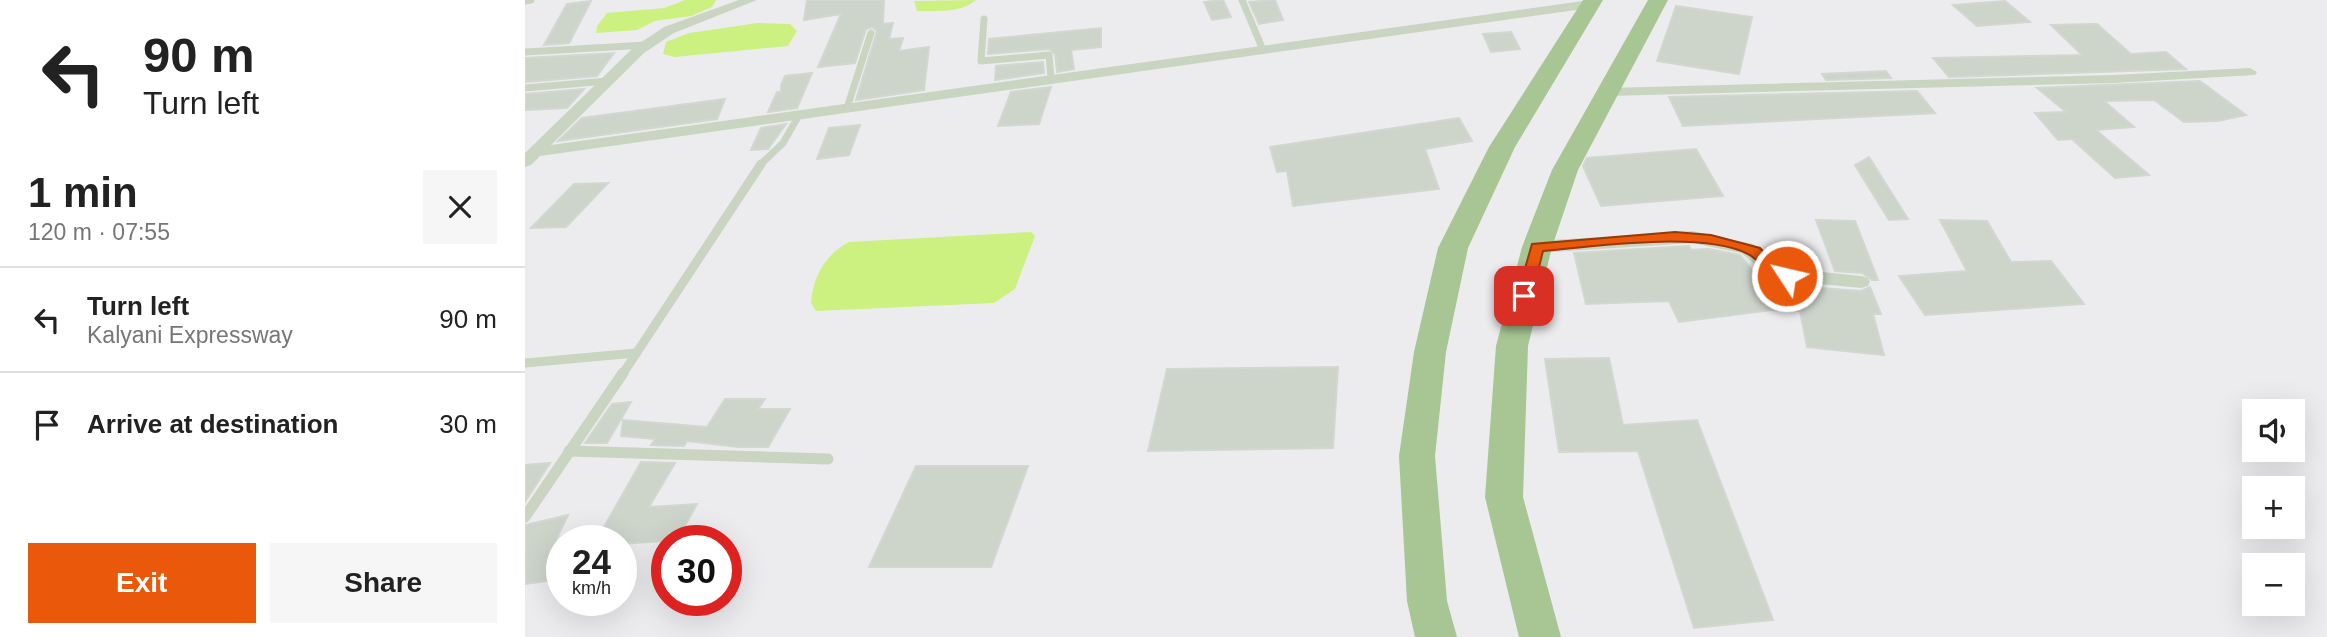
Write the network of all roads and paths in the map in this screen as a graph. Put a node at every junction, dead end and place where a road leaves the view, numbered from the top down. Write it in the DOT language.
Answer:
graph roads {
  1 [pos="531,0"];
  2 [pos="751,0"];
  3 [pos="1242,0"];
  4 [pos="1658,0"];
  5 [pos="525,1"];
  6 [pos="1591,2"];
  7 [pos="984,19"];
  8 [pos="871,33"];
  9 [pos="646,45"];
  10 [pos="1263,50"];
  11 [pos="525,52"];
  12 [pos="2250,72"];
  13 [pos="1052,78"];
  14 [pos="607,81"];
  15 [pos="525,88"];
  16 [pos="1608,92"];
  17 [pos="847,108"];
  18 [pos="799,115"];
  19 [pos="531,157"];
  20 [pos="1537,247"];
  21 [pos="1861,282"];
  22 [pos="636,353"];
  23 [pos="525,363"];
  24 [pos="569,451"];
  25 [pos="828,459"];
  26 [pos="525,517"];
  27 [pos="1436,637"];
  28 [pos="1539,637"];
  1 -- 5 [label="lane"];
  2 -- 9 [label="street"];
  3 -- 10 [label="lane"];
  4 -- 16 [label="highway"];
  6 -- 10 [label="street"];
  6 -- 27 [label="highway"];
  7 -- 13 [label="lane"];
  8 -- 17 [label="lane"];
  9 -- 11 [label="lane"];
  9 -- 14 [label="street"];
  10 -- 13 [label="street"];
  12 -- 16 [label="street"];
  13 -- 17 [label="street"];
  14 -- 15 [label="lane"];
  14 -- 19 [label="street"];
  16 -- 20 [label="highway"];
  17 -- 18 [label="street"];
  18 -- 19 [label="street"];
  18 -- 22 [label="lane"];
  20 -- 21 [label="street"];
  20 -- 28 [label="highway"];
  22 -- 23 [label="lane"];
  22 -- 24 [label="lane"];
  24 -- 25 [label="lane"];
  24 -- 26 [label="lane"];
}
